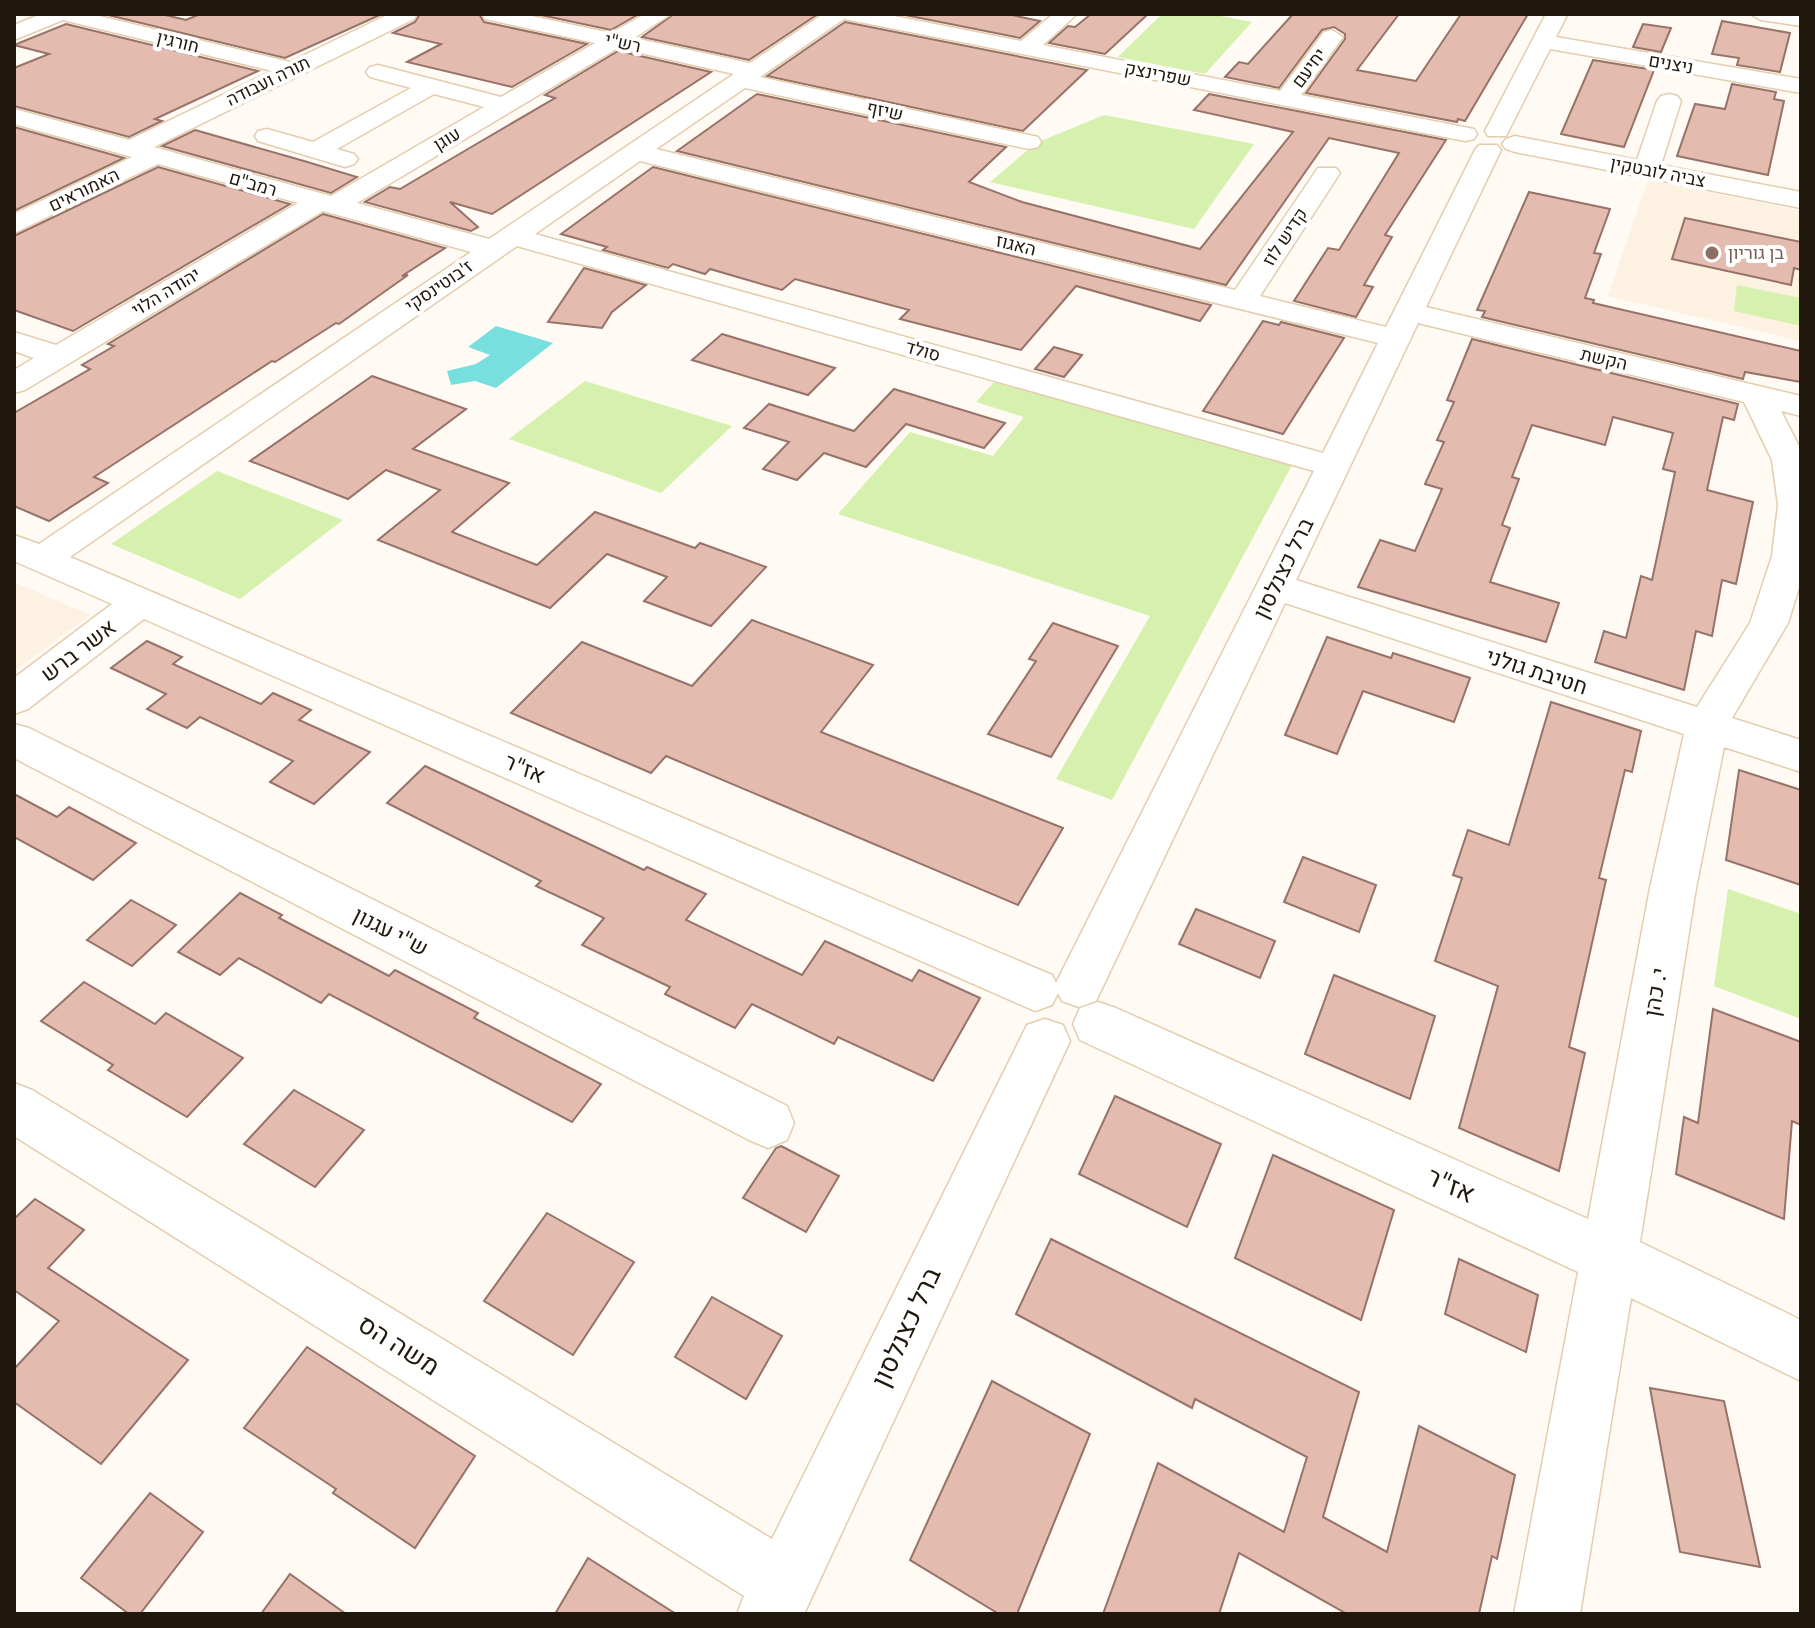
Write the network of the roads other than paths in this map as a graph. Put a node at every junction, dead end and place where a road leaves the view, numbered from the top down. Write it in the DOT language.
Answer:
graph roads {
  1 [pos="18,14"];
  2 [pos="406,14"];
  3 [pos="493,14"];
  4 [pos="660,14"];
  5 [pos="837,14"];
  6 [pos="851,14"];
  7 [pos="1066,14"];
  8 [pos="1556,14"];
  9 [pos="1761,14"];
  10 [pos="56,16"];
  11 [pos="1801,20"];
  12 [pos="14,33"];
  13 [pos="1332,37"];
  14 [pos="613,40"];
  15 [pos="1541,41"];
  16 [pos="1026,48"];
  17 [pos="292,69"];
  18 [pos="378,72"];
  19 [pos="747,76"];
  20 [pos="431,86"];
  21 [pos="1801,86"];
  22 [pos="1286,99"];
  23 [pos="1669,101"];
  24 [pos="504,105"];
  25 [pos="14,116"];
  26 [pos="267,136"];
  27 [pos="1491,140"];
  28 [pos="1029,142"];
  29 [pos="316,150"];
  30 [pos="142,152"];
  31 [pos="636,152"];
  32 [pos="1647,170"];
  33 [pos="389,172"];
  34 [pos="1327,173"];
  35 [pos="1801,200"];
  36 [pos="326,204"];
  37 [pos="14,225"];
  38 [pos="503,243"];
  39 [pos="1242,301"];
  40 [pos="1402,325"];
  41 [pos="14,341"];
  42 [pos="58,356"];
  43 [pos="14,383"];
  44 [pos="1757,395"];
  45 [pos="1801,406"];
  46 [pos="1333,466"];
  47 [pos="28,553"];
  48 [pos="1274,586"];
  49 [pos="142,601"];
  50 [pos="14,699"];
  51 [pos="1707,726"];
  52 [pos="14,739"];
  53 [pos="1801,756"];
  54 [pos="1064,1010"];
  55 [pos="14,1107"];
  56 [pos="768,1123"];
  57 [pos="1607,1256"];
  58 [pos="1801,1351"];
  59 [pos="777,1598"];
  60 [pos="1547,1614"];
  1 -- 10 [label="street, חורגין"];
  2 -- 17 [label="street, תורה ועבודה"];
  3 -- 14 [label="street, רש\"י"];
  4 -- 14 [label="street, עוגן"];
  5 -- 19 [label="street, ז'בוטינסקי"];
  6 -- 16 [label="street, שפרינצק"];
  7 -- 16 [label="street"];
  8 -- 15 [label="street, ברל כצנלסון"];
  9 -- 11 [label="street"];
  10 -- 12 [label="street"];
  10 -- 17 [label="street, חורגין"];
  13 -- 22 [label="street, יחיעם"];
  14 -- 19 [label="street, רש\"י"];
  14 -- 24 [label="street, עוגן"];
  15 -- 21 [label="street, ניצנים"];
  15 -- 27 [label="street, ברל כצנלסון"];
  16 -- 22 [label="street, שפרינצק"];
  17 -- 30 [label="street, תורה ועבודה"];
  18 -- 20 [label="street, עוגן"];
  19 -- 28 [label="street, שיזף"];
  19 -- 31 [label="street, ז'בוטינסקי"];
  20 -- 24 [label="street, עוגן"];
  20 -- 29 [label="street"];
  22 -- 27 [label="street, שפרינצק"];
  23 -- 32 [label="street"];
  24 -- 33 [label="street, עוגן"];
  25 -- 30 [label="street, רמב\"ם"];
  26 -- 29 [label="street"];
  27 -- 32 [label="street, צביה לובטקין"];
  27 -- 40 [label="street, ברל כצנלסון"];
  29 -- 33 [label="street"];
  30 -- 36 [label="street, רמב\"ם"];
  30 -- 37 [label="street, האמוראים"];
  31 -- 38 [label="street, ז'בוטינסקי"];
  31 -- 39 [label="street, האגוז"];
  32 -- 35 [label="street, צביה לובטקין"];
  33 -- 36 [label="street, עוגן"];
  34 -- 39 [label="street, קדיש לוז"];
  36 -- 38 [label="street, רמב\"ם"];
  36 -- 42 [label="street, יהודה הלוי"];
  38 -- 46 [label="street, סולד"];
  38 -- 47 [label="street, ז'בוטינסקי"];
  39 -- 40 [label="street, האגוז"];
  40 -- 44 [label="street, הקשת"];
  40 -- 46 [label="street, ברל כצנלסון"];
  41 -- 42 [label="street"];
  42 -- 43 [label="street, יהודה הלוי"];
  44 -- 45 [label="street, הקשת"];
  44 -- 51 [label="street, י. כהן"];
  46 -- 48 [label="street, ברל כצנלסון"];
  47 -- 49 [label="street, אז\"ר"];
  48 -- 51 [label="street, חטיבת גולני"];
  48 -- 54 [label="street, ברל כצנלסון"];
  49 -- 50 [label="street, אשר ברש"];
  49 -- 54 [label="street, אז\"ר"];
  51 -- 53 [label="street, חטיבת גולני"];
  51 -- 57 [label="street, י. כהן"];
  52 -- 56 [label="street, ש\"י עגנון"];
  54 -- 57 [label="street, אז\"ר"];
  54 -- 59 [label="street, ברל כצנלסון"];
  55 -- 59 [label="street, משה הס"];
  57 -- 58 [label="street, אז\"ר"];
  57 -- 60 [label="street, י. כהן"];
}
